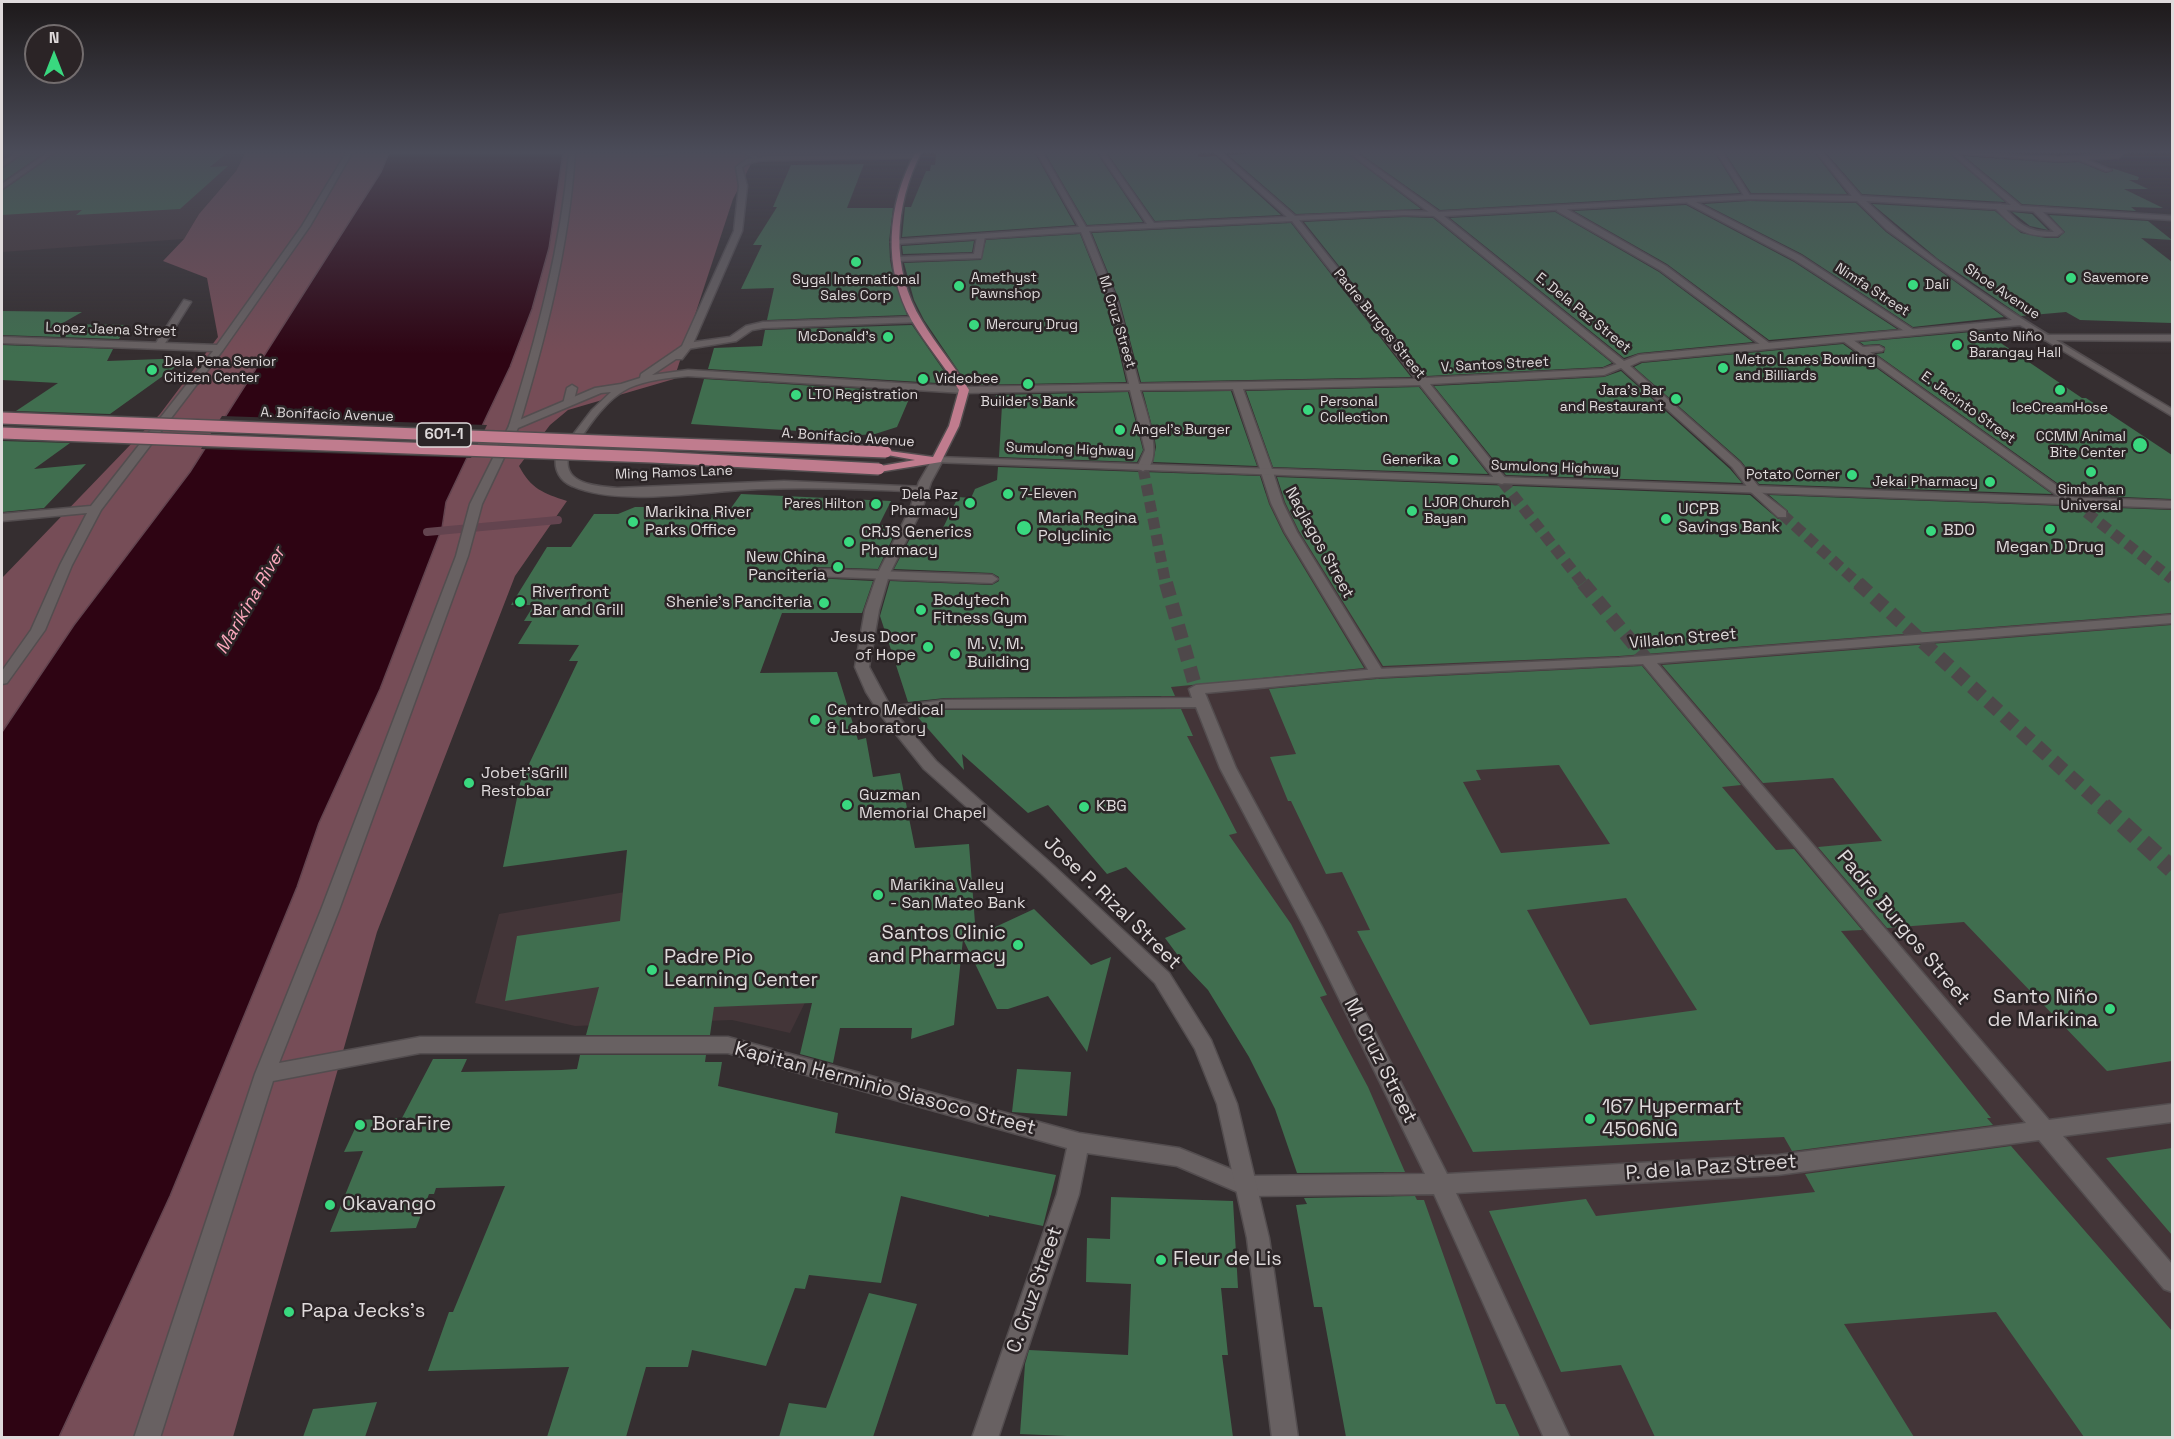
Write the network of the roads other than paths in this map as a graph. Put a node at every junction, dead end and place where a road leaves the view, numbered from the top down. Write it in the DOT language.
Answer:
graph roads {
  1 [pos="309,220"];
  2 [pos="566,220"];
  3 [pos="739,220"];
  4 [pos="898,220"];
  5 [pos="1079,220"];
  6 [pos="1148,220"];
  7 [pos="1291,220"];
  8 [pos="1295,220"];
  9 [pos="1445,220"];
  10 [pos="1579,220"];
  11 [pos="1726,220"];
  12 [pos="1882,220"];
  13 [pos="2011,220"];
  14 [pos="2045,220"];
  15 [pos="1152,226"];
  16 [pos="1084,229"];
  17 [pos="981,236"];
  18 [pos="895,242"];
  19 [pos="896,259"];
  20 [pos="187,302"];
  21 [pos="916,320"];
  22 [pos="2022,322"];
  23 [pos="1912,332"];
  24 [pos="2047,338"];
  25 [pos="2172,338"];
  26 [pos="1846,339"];
  27 [pos="2,340"];
  28 [pos="159,346"];
  29 [pos="1768,346"];
  30 [pos="686,347"];
  31 [pos="220,348"];
  32 [pos="1879,349"];
  33 [pos="1862,350"];
  34 [pos="1623,365"];
  35 [pos="688,373"];
  36 [pos="1425,382"];
  37 [pos="1237,387"];
  38 [pos="572,388"];
  39 [pos="621,388"];
  40 [pos="1136,389"];
  41 [pos="964,390"];
  42 [pos="568,404"];
  43 [pos="2172,413"];
  44 [pos="2,418"];
  45 [pos="514,426"];
  46 [pos="2,433"];
  47 [pos="505,444"];
  48 [pos="571,445"];
  49 [pos="937,460"];
  50 [pos="1143,468"];
  51 [pos="1267,472"];
  52 [pos="1502,481"];
  53 [pos="922,489"];
  54 [pos="1756,491"];
  55 [pos="2073,502"];
  56 [pos="2172,505"];
  57 [pos="95,509"];
  58 [pos="1782,513"];
  59 [pos="2,517"];
  60 [pos="818,573"];
  61 [pos="883,575"];
  62 [pos="992,579"];
  63 [pos="2172,619"];
  64 [pos="1646,659"];
  65 [pos="1377,673"];
  66 [pos="2,680"];
  67 [pos="1199,695"];
  68 [pos="885,711"];
  69 [pos="265,1074"];
  70 [pos="2172,1113"];
  71 [pos="2046,1131"];
  72 [pos="1079,1142"];
  73 [pos="1441,1184"];
  74 [pos="1247,1186"];
  75 [pos="2172,1281"];
  76 [pos="147,1437"];
  77 [pos="985,1437"];
  78 [pos="1285,1437"];
  79 [pos="1557,1437"];
  1 -- 31 [label="street"];
  2 -- 45 [label="street"];
  3 -- 30 [label="street"];
  4 -- 18 [label="main road"];
  5 -- 16 [label="street, M. Cruz Street"];
  6 -- 15 [label="street"];
  7 -- 15 [label="street"];
  8 -- 36 [label="street, Padre Burgos Street"];
  9 -- 34 [label="street, E. Dela Paz Street"];
  10 -- 29 [label="street"];
  11 -- 23 [label="street, Nimfa Street"];
  12 -- 22 [label="street, Shoe Avenue"];
  13 -- 14 [label="street"];
  15 -- 16 [label="street"];
  16 -- 17 [label="street"];
  16 -- 40 [label="street, M. Cruz Street"];
  17 -- 18 [label="street"];
  17 -- 19 [label="street"];
  18 -- 19 [label="main road"];
  19 -- 21 [label="main road"];
  20 -- 28 [label="street"];
  21 -- 30 [label="street"];
  21 -- 41 [label="main road"];
  22 -- 23 [label="street, V. Santos Street"];
  22 -- 24 [label="street, Shoe Avenue"];
  23 -- 26 [label="street, V. Santos Street"];
  24 -- 25 [label="street"];
  24 -- 43 [label="street, Shoe Avenue"];
  26 -- 29 [label="street, V. Santos Street"];
  26 -- 33 [label="street, E. Jacinto Street"];
  27 -- 28 [label="street, Lopez Jaena Street"];
  28 -- 31 [label="street, Lopez Jaena Street"];
  29 -- 34 [label="street, V. Santos Street"];
  30 -- 35 [label="street"];
  30 -- 39 [label="street"];
  31 -- 57 [label="street"];
  32 -- 33 [label="street"];
  33 -- 55 [label="street, E. Jacinto Street"];
  34 -- 36 [label="street, V. Santos Street"];
  34 -- 54 [label="street, E. Dela Paz Street"];
  35 -- 39 [label="street, Ming Ramos Lane"];
  35 -- 41 [label="street, Ming Ramos Lane"];
  36 -- 37 [label="street, V. Santos Street"];
  36 -- 52 [label="street, Padre Burgos Street"];
  37 -- 40 [label="street, V. Santos Street"];
  37 -- 51 [label="street, Naglagos Street"];
  38 -- 42 [label="street"];
  39 -- 42 [label="street"];
  39 -- 48 [label="street, Ming Ramos Lane"];
  40 -- 41 [label="street, V. Santos Street"];
  40 -- 50 [label="street, M. Cruz Street"];
  41 -- 49 [label="main road"];
  42 -- 45 [label="street"];
  44 -- 49 [label="main road, A. Bonifacio Avenue / 601-1, bridge"];
  45 -- 47 [label="street"];
  46 -- 49 [label="main road, A. Bonifacio Avenue / 601-1, bridge"];
  47 -- 48 [label="street"];
  47 -- 69 [label="street"];
  48 -- 53 [label="street, Ming Ramos Lane"];
  49 -- 50 [label="street, Sumulong Highway / 601-1"];
  49 -- 53 [label="street, Jose P. Rizal Street"];
  50 -- 51 [label="street, Sumulong Highway / 601-1"];
  51 -- 52 [label="street, Sumulong Highway / 601-1"];
  51 -- 65 [label="street, Naglagos Street"];
  52 -- 54 [label="street, Sumulong Highway / 601-1"];
  53 -- 61 [label="street, Jose P. Rizal Street"];
  54 -- 55 [label="street, Sumulong Highway / 601-1"];
  54 -- 58 [label="street, E. Dela Paz Street"];
  55 -- 56 [label="street, Sumulong Highway / 601-1"];
  57 -- 59 [label="street"];
  57 -- 66 [label="street"];
  60 -- 61 [label="street"];
  61 -- 62 [label="street"];
  61 -- 68 [label="street, Jose P. Rizal Street"];
  63 -- 64 [label="street, Villalon Street"];
  64 -- 65 [label="street, Villalon Street"];
  64 -- 71 [label="street, Padre Burgos Street"];
  65 -- 67 [label="street, Villalon Street"];
  67 -- 68 [label="street, Villalon Street"];
  67 -- 73 [label="street, M. Cruz Street"];
  68 -- 74 [label="street, Jose P. Rizal Street"];
  69 -- 72 [label="street, Kapitan Herminio Siasoco Street"];
  69 -- 76 [label="street"];
  70 -- 71 [label="street, P. de la Paz Street"];
  71 -- 73 [label="street, P. de la Paz Street"];
  71 -- 75 [label="street, Padre Burgos Street"];
  72 -- 74 [label="street, Kapitan Herminio Siasoco Street"];
  72 -- 77 [label="street, C. Cruz Street"];
  73 -- 74 [label="street, P. de la Paz Street"];
  73 -- 79 [label="street, M. Cruz Street"];
  74 -- 78 [label="street, Jose P. Rizal Street"];
}
